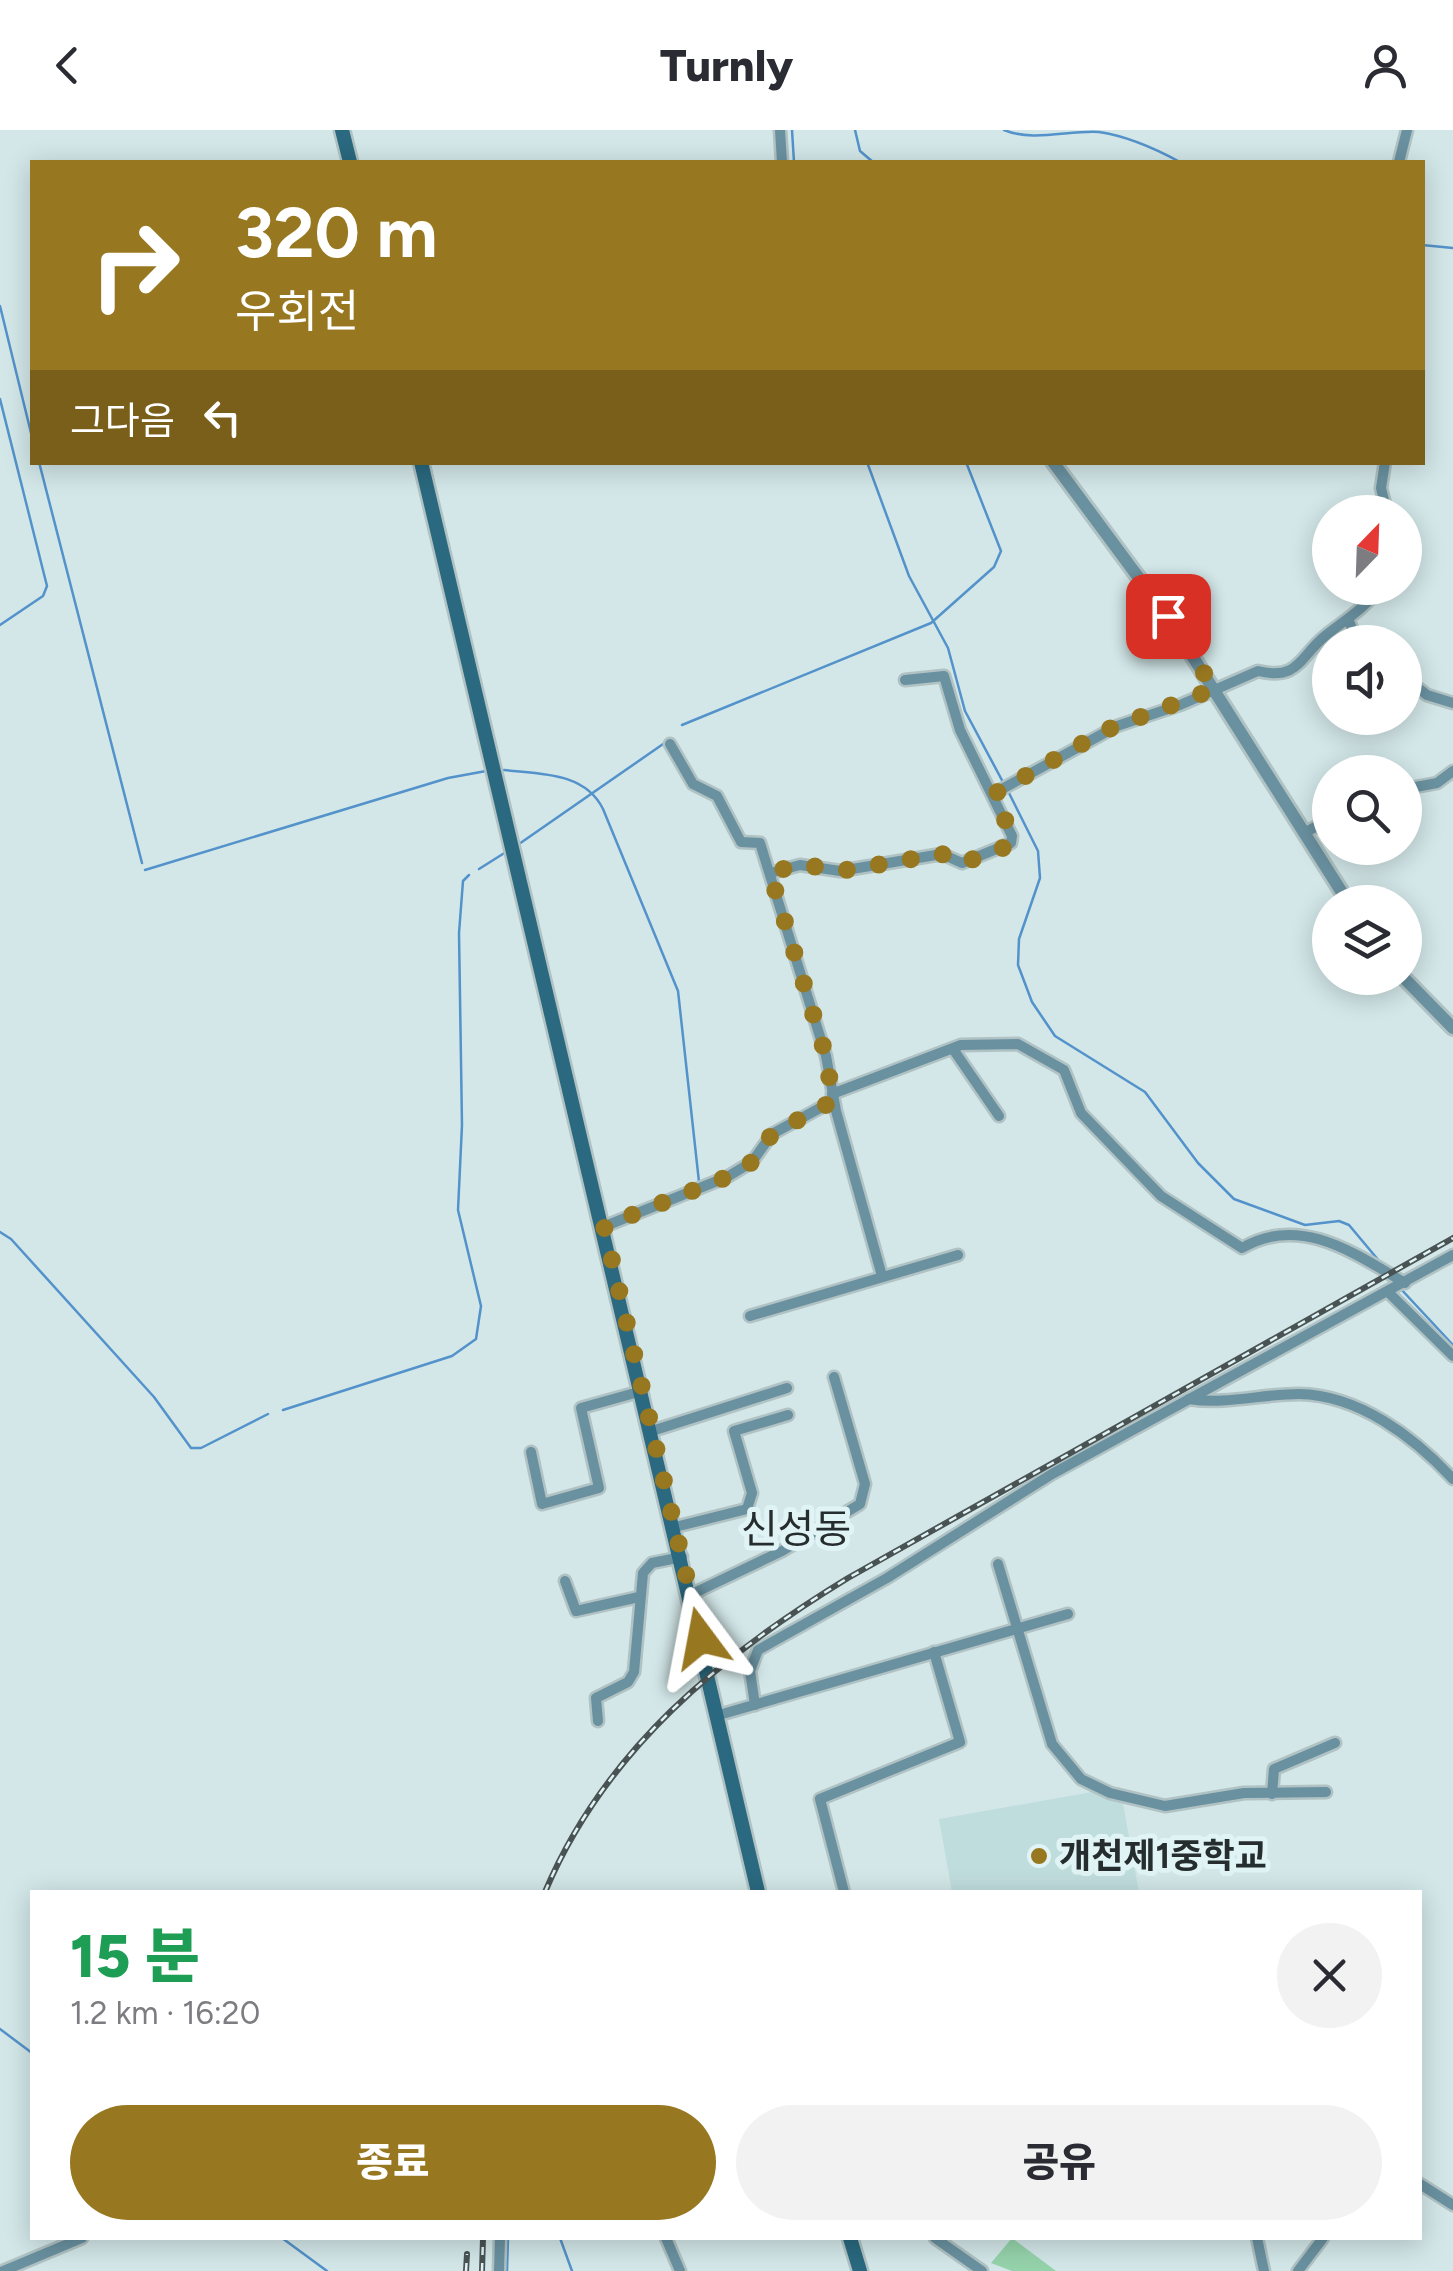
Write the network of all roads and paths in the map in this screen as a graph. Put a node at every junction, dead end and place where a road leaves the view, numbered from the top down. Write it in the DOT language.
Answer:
graph roads {
  1 [pos="342,130"];
  2 [pos="780,130"];
  3 [pos="1407,130"];
  4 [pos="350,160"];
  5 [pos="782,160"];
  6 [pos="1400,160"];
  7 [pos="422,465"];
  8 [pos="1055,465"];
  9 [pos="1385,465"];
  10 [pos="1382,495"];
  11 [pos="1364,605"];
  12 [pos="1349,620"];
  13 [pos="1351,625"];
  14 [pos="905,680"];
  15 [pos="1214,689"];
  16 [pos="1422,691"];
  17 [pos="1453,703"];
  18 [pos="670,744"];
  19 [pos="1453,771"];
  20 [pos="1422,786"];
  21 [pos="994,794"];
  22 [pos="1312,829"];
  23 [pos="1306,832"];
  24 [pos="770,873"];
  25 [pos="1338,885"];
  26 [pos="1421,995"];
  27 [pos="1453,1028"];
  28 [pos="953,1048"];
  29 [pos="833,1097"];
  30 [pos="999,1116"];
  31 [pos="604,1226"];
  32 [pos="1453,1255"];
  33 [pos="958,1256"];
  34 [pos="882,1276"];
  35 [pos="1405,1283"];
  36 [pos="1388,1292"];
  37 [pos="750,1316"];
  38 [pos="1453,1356"];
  39 [pos="834,1377"];
  40 [pos="788,1388"];
  41 [pos="642,1392"];
  42 [pos="1188,1399"];
  43 [pos="788,1414"];
  44 [pos="652,1430"];
  45 [pos="531,1452"];
  46 [pos="1453,1479"];
  47 [pos="675,1527"];
  48 [pos="682,1557"];
  49 [pos="998,1564"];
  50 [pos="566,1581"];
  51 [pos="690,1595"];
  52 [pos="639,1597"];
  53 [pos="1068,1614"];
  54 [pos="1017,1628"];
  55 [pos="934,1652"];
  56 [pos="755,1705"];
  57 [pos="719,1715"];
  58 [pos="598,1720"];
  59 [pos="1336,1742"];
  60 [pos="1326,1792"];
  61 [pos="1272,1794"];
  62 [pos="758,1890"];
  63 [pos="843,1890"];
  64 [pos="1422,2185"];
  65 [pos="1453,2205"];
  66 [pos="77,2240"];
  67 [pos="500,2240"];
  68 [pos="667,2240"];
  69 [pos="851,2240"];
  70 [pos="938,2240"];
  71 [pos="1257,2240"];
  72 [pos="1321,2240"];
  73 [pos="3,2271"];
  74 [pos="499,2271"];
  75 [pos="680,2271"];
  76 [pos="860,2271"];
  77 [pos="982,2271"];
  78 [pos="1264,2271"];
  79 [pos="1298,2271"];
  1 -- 4 [label="main road"];
  2 -- 5 [label="street"];
  3 -- 6 [label="street"];
  7 -- 31 [label="main road"];
  8 -- 15 [label="street"];
  9 -- 10 [label="street"];
  11 -- 12 [label="street"];
  12 -- 13 [label="street"];
  12 -- 15 [label="street"];
  14 -- 21 [label="street"];
  15 -- 21 [label="street"];
  15 -- 23 [label="street"];
  16 -- 17 [label="street"];
  18 -- 24 [label="street"];
  19 -- 20 [label="street"];
  21 -- 24 [label="street"];
  22 -- 23 [label="street"];
  23 -- 25 [label="street"];
  24 -- 29 [label="street"];
  26 -- 27 [label="street"];
  28 -- 29 [label="street"];
  28 -- 30 [label="street"];
  28 -- 35 [label="street"];
  29 -- 31 [label="street"];
  29 -- 34 [label="street"];
  31 -- 41 [label="main road"];
  32 -- 35 [label="street"];
  33 -- 34 [label="street"];
  34 -- 37 [label="street"];
  35 -- 36 [label="street"];
  36 -- 38 [label="street"];
  36 -- 42 [label="street"];
  39 -- 51 [label="street"];
  40 -- 44 [label="street"];
  41 -- 44 [label="main road"];
  41 -- 45 [label="street"];
  42 -- 46 [label="street"];
  42 -- 56 [label="street"];
  43 -- 47 [label="street"];
  44 -- 47 [label="main road"];
  47 -- 48 [label="main road"];
  48 -- 51 [label="main road"];
  48 -- 52 [label="street"];
  49 -- 54 [label="street"];
  50 -- 52 [label="street"];
  51 -- 57 [label="main road"];
  52 -- 58 [label="street"];
  53 -- 54 [label="street"];
  54 -- 55 [label="street"];
  54 -- 61 [label="street"];
  55 -- 56 [label="street"];
  55 -- 63 [label="street"];
  56 -- 57 [label="street"];
  57 -- 62 [label="main road"];
  59 -- 61 [label="street"];
  60 -- 61 [label="street"];
  64 -- 65 [label="street"];
  66 -- 73 [label="street"];
  67 -- 74 [label="street"];
  68 -- 75 [label="street"];
  69 -- 76 [label="main road"];
  70 -- 77 [label="street"];
  71 -- 78 [label="street"];
  72 -- 79 [label="street"];
}
